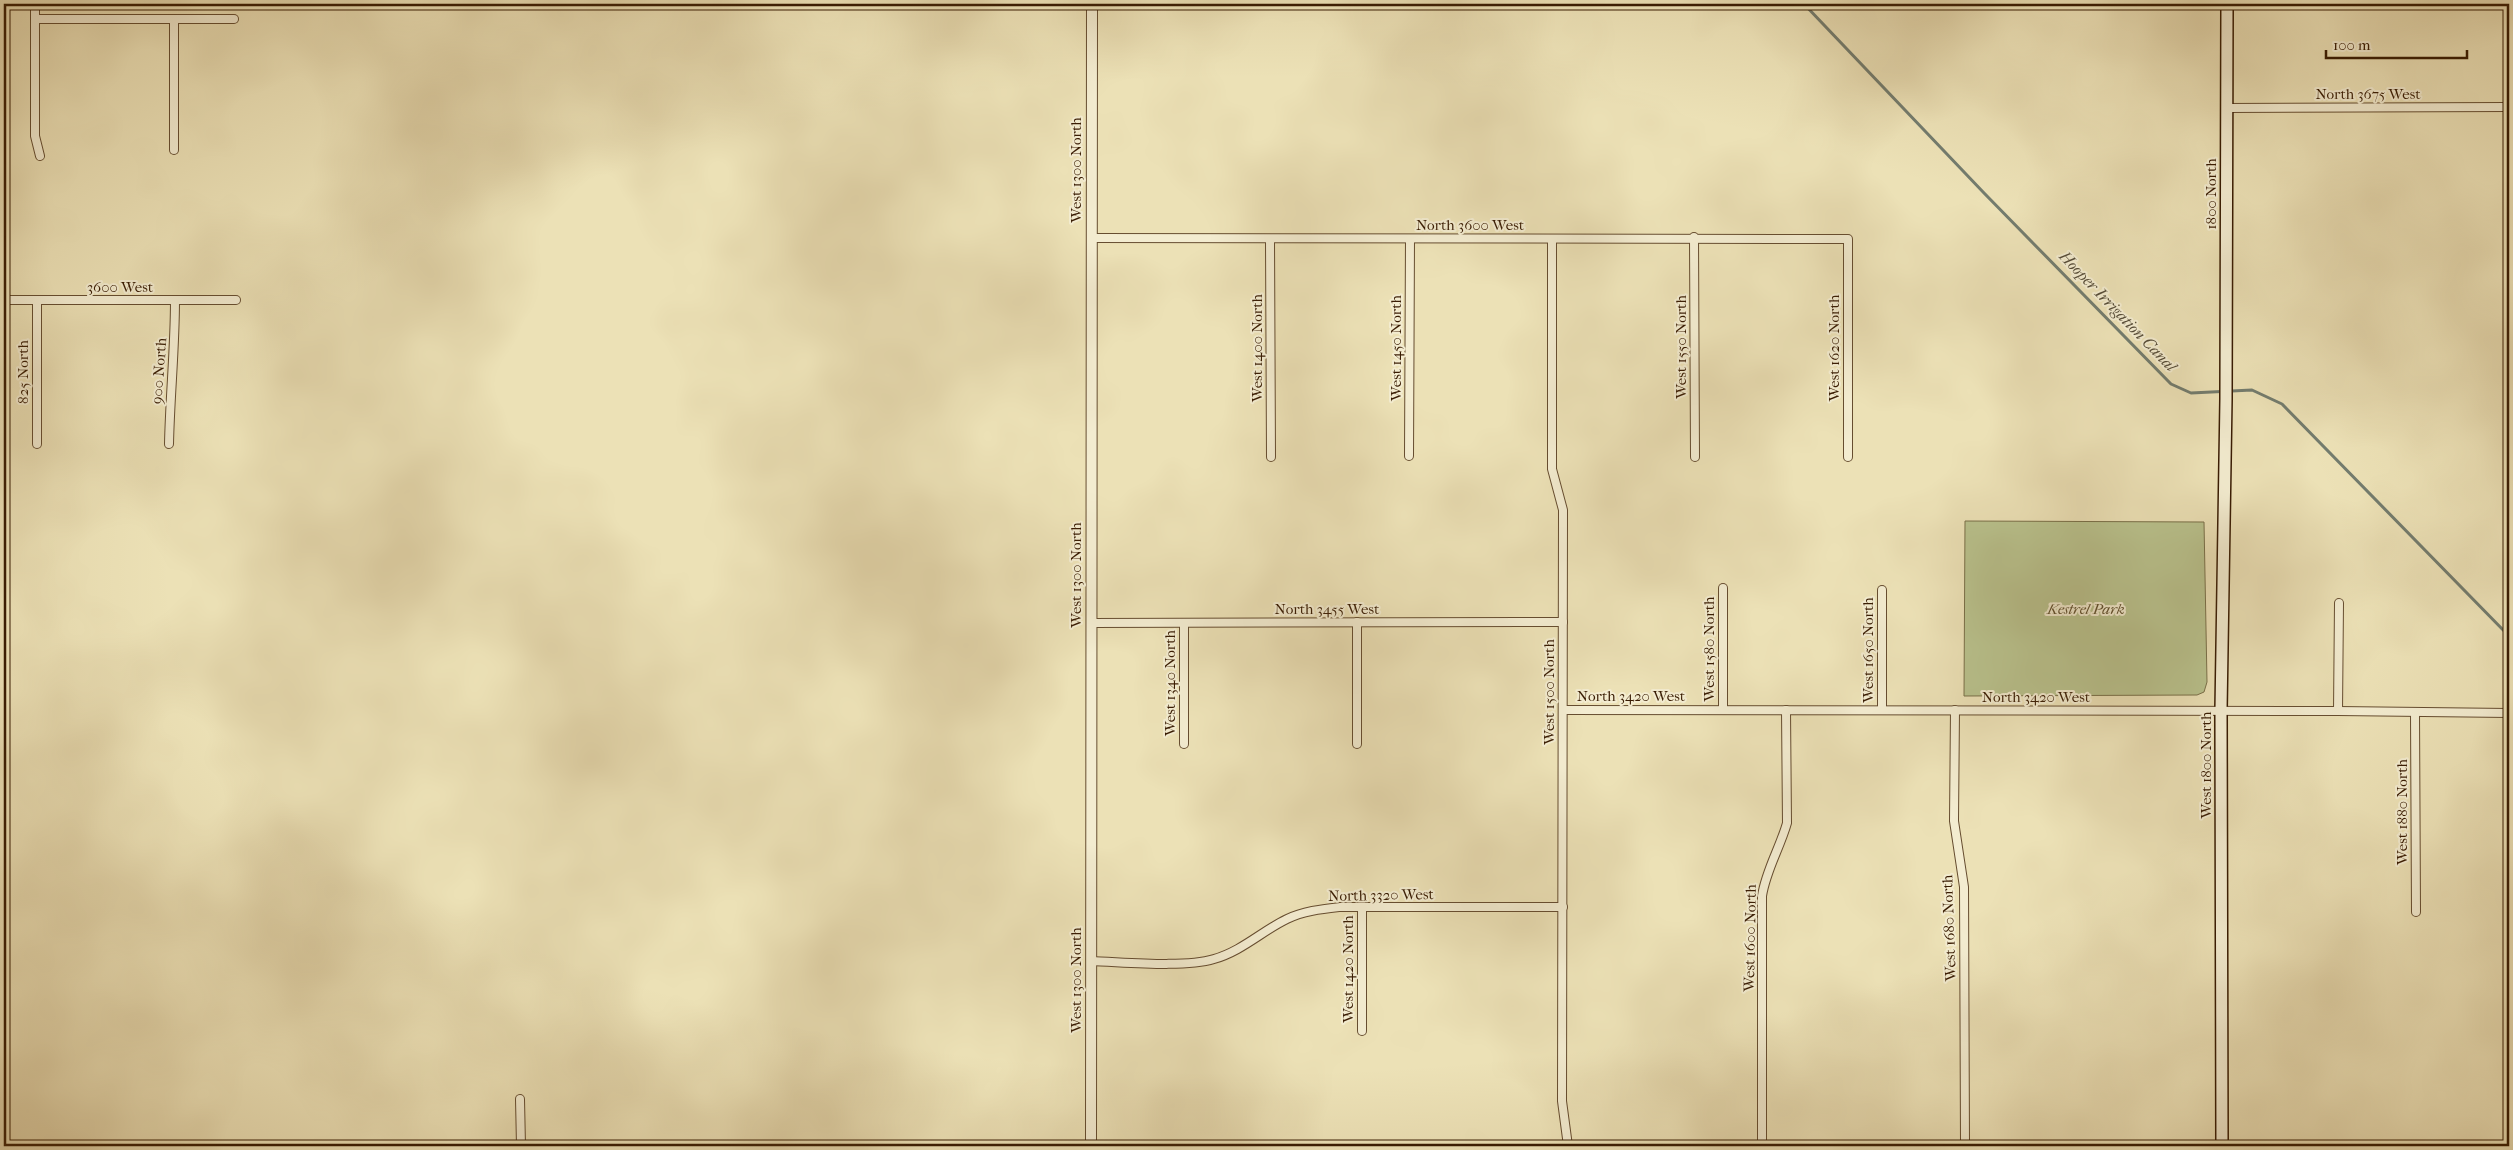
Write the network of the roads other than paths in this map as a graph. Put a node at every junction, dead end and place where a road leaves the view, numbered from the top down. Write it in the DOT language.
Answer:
graph roads {
  1 [pos="35,4"];
  2 [pos="1092,4"];
  3 [pos="2227,4"];
  4 [pos="35,18"];
  5 [pos="174,18"];
  6 [pos="234,18"];
  7 [pos="2509,107"];
  8 [pos="2226,108"];
  9 [pos="174,150"];
  10 [pos="40,156"];
  11 [pos="1694,237"];
  12 [pos="1091,238"];
  13 [pos="1552,238"];
  14 [pos="1848,238"];
  15 [pos="1270,240"];
  16 [pos="1410,240"];
  17 [pos="4,300"];
  18 [pos="37,300"];
  19 [pos="175,300"];
  20 [pos="236,300"];
  21 [pos="2226,384"];
  22 [pos="37,444"];
  23 [pos="169,444"];
  24 [pos="1409,456"];
  25 [pos="1271,457"];
  26 [pos="1695,457"];
  27 [pos="1848,457"];
  28 [pos="1723,588"];
  29 [pos="1882,590"];
  30 [pos="2339,603"];
  31 [pos="1357,622"];
  32 [pos="1563,622"];
  33 [pos="1091,623"];
  34 [pos="1184,623"];
  35 [pos="1563,710"];
  36 [pos="1723,710"];
  37 [pos="1786,710"];
  38 [pos="1882,710"];
  39 [pos="1955,710"];
  40 [pos="2221,710"];
  41 [pos="2338,711"];
  42 [pos="2416,713"];
  43 [pos="2509,714"];
  44 [pos="1184,744"];
  45 [pos="1357,744"];
  46 [pos="1362,907"];
  47 [pos="1562,908"];
  48 [pos="2416,912"];
  49 [pos="1092,961"];
  50 [pos="1362,1031"];
  51 [pos="520,1100"];
  52 [pos="1762,1144"];
  53 [pos="521,1146"];
  54 [pos="1092,1146"];
  55 [pos="1568,1146"];
  56 [pos="1965,1146"];
  57 [pos="2222,1146"];
  1 -- 4 [label="street"];
  2 -- 12 [label="street, West 1300 North"];
  3 -- 8 [label="main road, 1800 North"];
  4 -- 5 [label="street"];
  4 -- 10 [label="street"];
  5 -- 6 [label="street"];
  5 -- 9 [label="street"];
  7 -- 8 [label="street, North 3675 West"];
  8 -- 21 [label="main road, 1800 North"];
  11 -- 13 [label="street, North 3600 West"];
  11 -- 14 [label="street, North 3600 West"];
  11 -- 26 [label="street, West 1550 North"];
  12 -- 15 [label="street, North 3600 West"];
  12 -- 33 [label="street, West 1300 North"];
  13 -- 16 [label="street, North 3600 West"];
  13 -- 32 [label="street, West 1500 North"];
  14 -- 27 [label="street, West 1620 North"];
  15 -- 16 [label="street, North 3600 West"];
  15 -- 25 [label="street, West 1400 North"];
  16 -- 24 [label="street, West 1450 North"];
  17 -- 18 [label="street, 3600 West"];
  18 -- 19 [label="street, 3600 West"];
  18 -- 22 [label="street, 825 North"];
  19 -- 20 [label="street, 3600 West"];
  19 -- 23 [label="street, 900 North"];
  21 -- 40 [label="main road, West 1800 North"];
  28 -- 36 [label="street, West 1580 North"];
  29 -- 38 [label="street, West 1650 North"];
  30 -- 41 [label="street"];
  31 -- 32 [label="street, North 3455 West"];
  31 -- 34 [label="street, North 3455 West"];
  31 -- 45 [label="street"];
  32 -- 35 [label="street, West 1500 North"];
  33 -- 34 [label="street, North 3455 West"];
  33 -- 49 [label="street, West 1300 North"];
  34 -- 44 [label="street, West 1340 North"];
  35 -- 36 [label="street, North 3420 West"];
  35 -- 47 [label="street, West 1500 North"];
  36 -- 37 [label="street, North 3420 West"];
  37 -- 38 [label="street, North 3420 West"];
  37 -- 52 [label="street, West 1600 North"];
  38 -- 39 [label="street, North 3420 West"];
  39 -- 40 [label="street, North 3420 West"];
  39 -- 56 [label="street, West 1680 North"];
  40 -- 41 [label="street, North 3420 West"];
  40 -- 57 [label="main road, West 1800 North"];
  41 -- 42 [label="street, North 3420 West"];
  42 -- 43 [label="street, North 3420 West"];
  42 -- 48 [label="street, West 1880 North"];
  46 -- 47 [label="street, North 3320 West"];
  46 -- 49 [label="street, North 3320 West"];
  46 -- 50 [label="street, West 1420 North"];
  47 -- 55 [label="street, West 1500 North"];
  49 -- 54 [label="street, West 1300 North"];
  51 -- 53 [label="street"];
}
